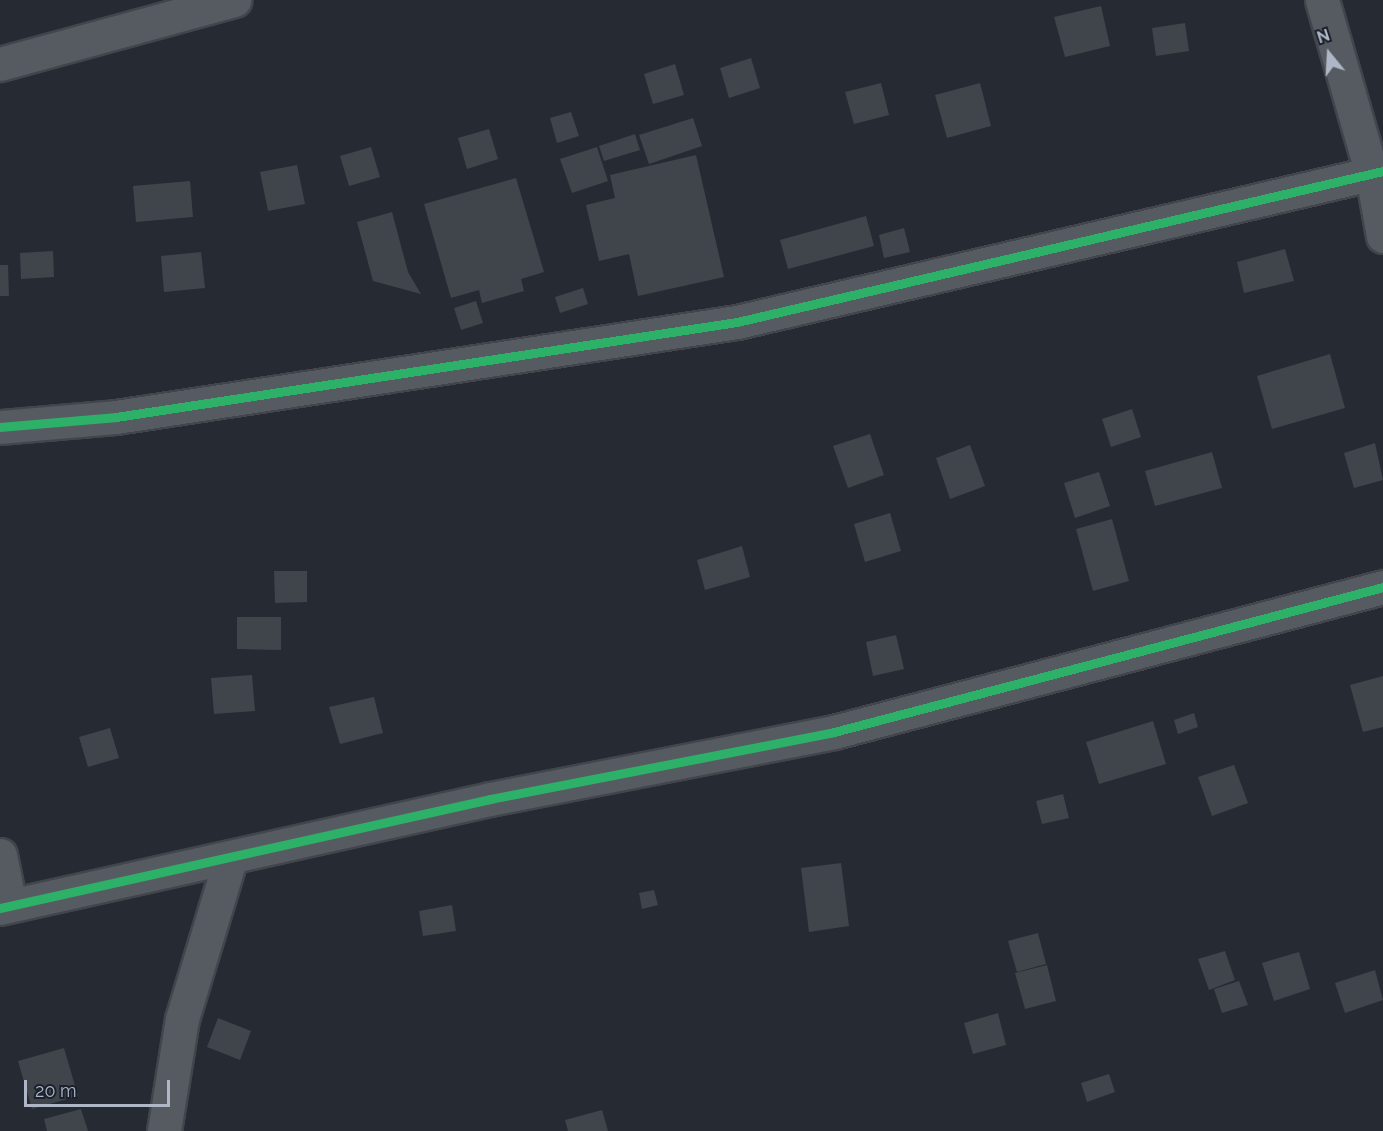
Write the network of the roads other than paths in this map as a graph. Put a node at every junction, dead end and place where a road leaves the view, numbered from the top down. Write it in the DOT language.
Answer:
graph roads {
  1 [pos="234,0"];
  2 [pos="1322,0"];
  3 [pos="0,64"];
  4 [pos="1378,173"];
  5 [pos="1383,236"];
  6 [pos="0,427"];
  7 [pos="1383,587"];
  8 [pos="0,855"];
  9 [pos="231,857"];
  10 [pos="5,907"];
  11 [pos="164,1131"];
  1 -- 3 [label="street"];
  2 -- 4 [label="street"];
  4 -- 5 [label="street"];
  4 -- 6 [label="street"];
  7 -- 9 [label="street"];
  8 -- 10 [label="street"];
  9 -- 10 [label="street"];
  9 -- 11 [label="street"];
}
